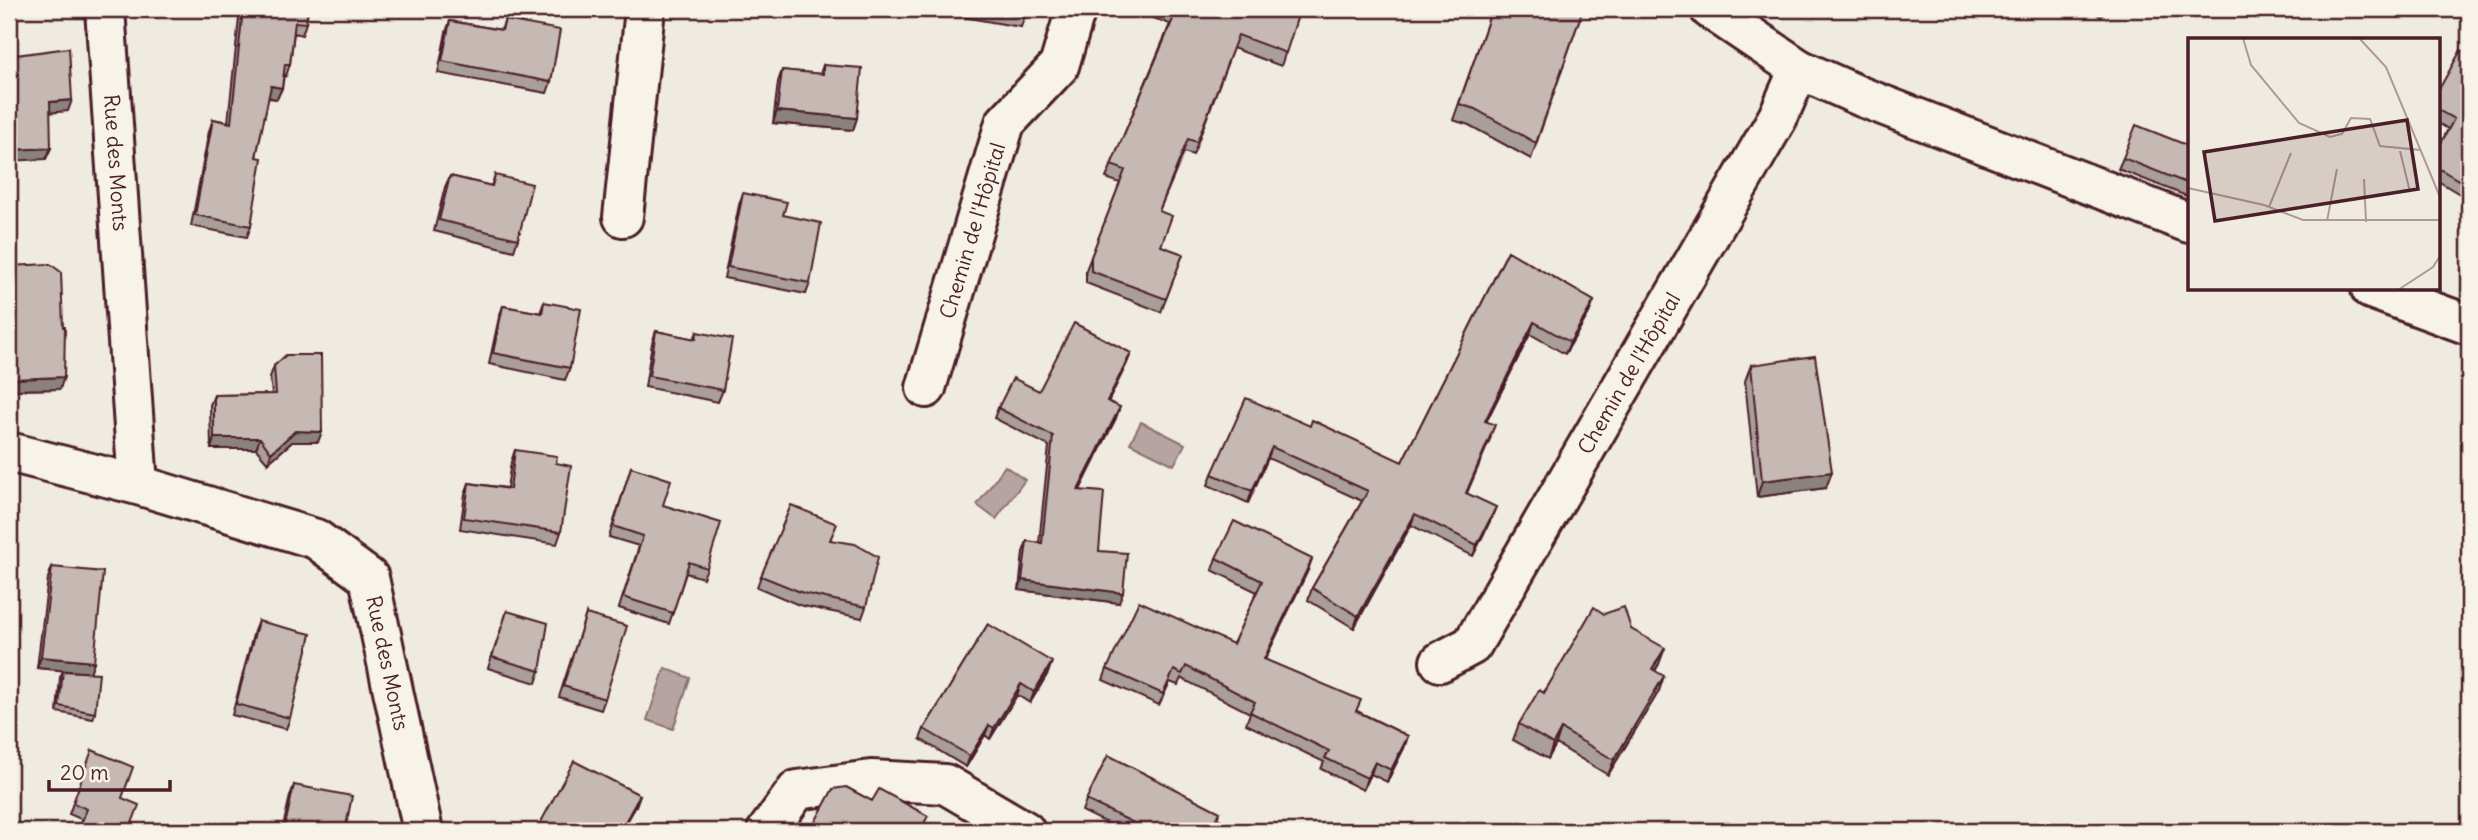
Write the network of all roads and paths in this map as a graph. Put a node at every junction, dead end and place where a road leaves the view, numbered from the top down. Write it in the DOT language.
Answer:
graph roads {
  1 [pos="105,9"];
  2 [pos="645,9"];
  3 [pos="1076,9"];
  4 [pos="1710,9"];
  5 [pos="1799,69"];
  6 [pos="623,217"];
  7 [pos="2188,222"];
  8 [pos="2374,290"];
  9 [pos="2469,325"];
  10 [pos="926,388"];
  11 [pos="9,452"];
  12 [pos="138,485"];
  13 [pos="1440,662"];
  14 [pos="423,831"];
  15 [pos="767,831"];
  16 [pos="1025,831"];
  1 -- 12 [label="street, Rue des Monts"];
  2 -- 6 [label="street"];
  3 -- 10 [label="street, Chemin de l'Hôpital"];
  4 -- 5 [label="street"];
  5 -- 7 [label="street"];
  5 -- 13 [label="street, Chemin de l'Hôpital"];
  8 -- 9 [label="street"];
  11 -- 12 [label="street, Rue des Monts"];
  12 -- 14 [label="street, Rue des Monts"];
  15 -- 16 [label="street"];
}
